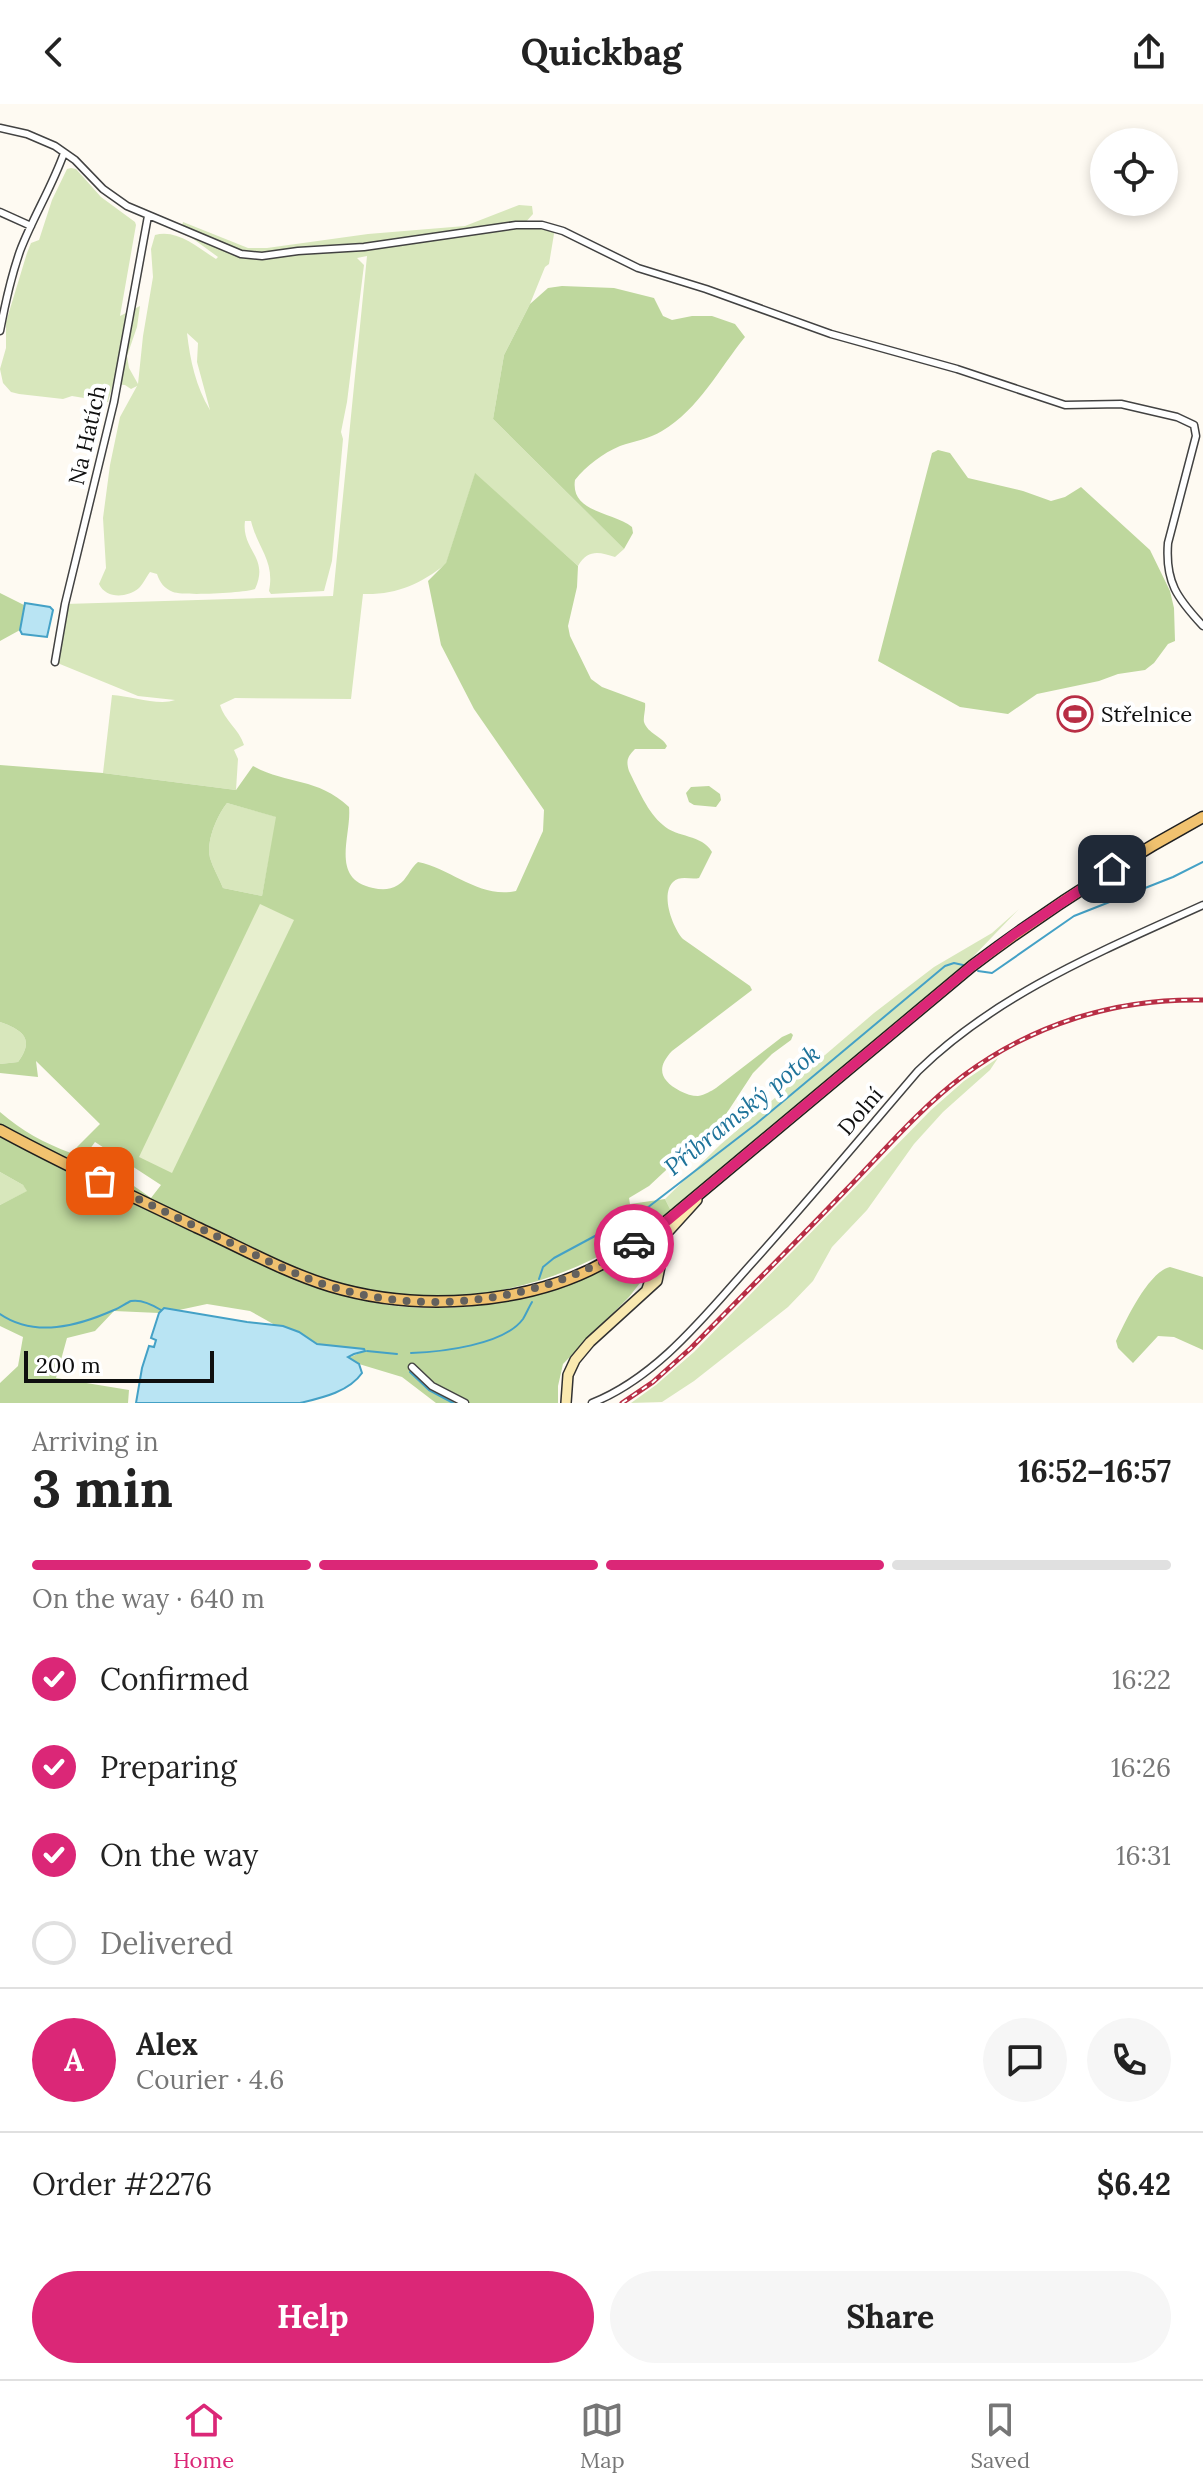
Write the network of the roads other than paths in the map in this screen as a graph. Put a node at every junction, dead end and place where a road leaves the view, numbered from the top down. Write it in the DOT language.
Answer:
graph roads {
  1 [pos="0,128"];
  2 [pos="64,153"];
  3 [pos="0,212"];
  4 [pos="148,216"];
  5 [pos="31,226"];
  6 [pos="0,331"];
  7 [pos="1203,626"];
  8 [pos="55,662"];
  9 [pos="1203,817"];
  10 [pos="1203,905"];
  11 [pos="0,1130"];
  12 [pos="703,1191"];
  13 [pos="648,1235"];
  14 [pos="662,1259"];
  15 [pos="652,1267"];
  16 [pos="593,1268"];
  17 [pos="643,1295"];
  18 [pos="412,1367"];
  19 [pos="465,1403"];
  20 [pos="566,1403"];
  21 [pos="592,1403"];
  1 -- 2 [label="street"];
  2 -- 4 [label="street"];
  2 -- 5 [label="street"];
  3 -- 5 [label="street"];
  4 -- 7 [label="street"];
  4 -- 8 [label="street, Na Hatích"];
  5 -- 6 [label="street"];
  9 -- 12 [label="main road"];
  10 -- 21 [label="street, Dolní"];
  11 -- 16 [label="main road"];
  12 -- 13 [label="main road"];
  12 -- 14 [label="street"];
  13 -- 14 [label="street"];
  13 -- 15 [label="street"];
  13 -- 16 [label="main road"];
  14 -- 17 [label="street"];
  15 -- 16 [label="street"];
  15 -- 17 [label="street"];
  17 -- 20 [label="street"];
  18 -- 19 [label="street"];
}
